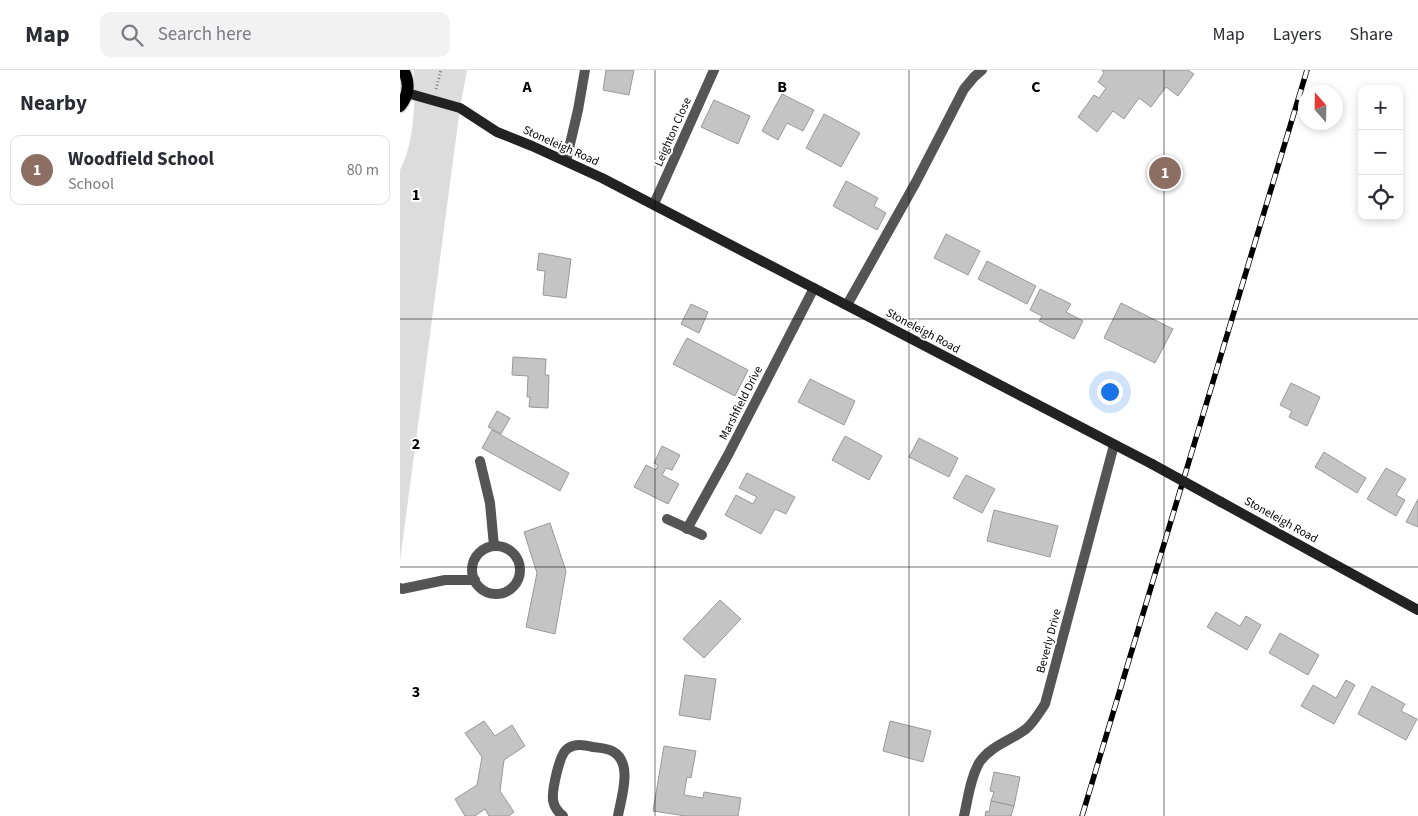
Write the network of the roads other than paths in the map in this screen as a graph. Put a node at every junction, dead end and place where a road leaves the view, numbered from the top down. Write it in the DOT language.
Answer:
graph roads {
  1 [pos="403,70"];
  2 [pos="586,70"];
  3 [pos="714,70"];
  4 [pos="982,70"];
  5 [pos="407,93"];
  6 [pos="400,106"];
  7 [pos="566,161"];
  8 [pos="654,204"];
  9 [pos="814,288"];
  10 [pos="847,305"];
  11 [pos="1114,445"];
  12 [pos="480,461"];
  13 [pos="667,519"];
  14 [pos="687,529"];
  15 [pos="702,536"];
  16 [pos="494,546"];
  17 [pos="475,580"];
  18 [pos="400,588"];
  19 [pos="1418,610"];
  20 [pos="563,816"];
  21 [pos="618,816"];
  22 [pos="964,816"];
  1 -- 5 [label="main road"];
  2 -- 7 [label="street"];
  3 -- 8 [label="street, Leighton Close"];
  4 -- 10 [label="street"];
  5 -- 6 [label="main road"];
  5 -- 7 [label="street, Stoneleigh Road"];
  7 -- 8 [label="street, Stoneleigh Road"];
  8 -- 9 [label="street, Stoneleigh Road"];
  9 -- 10 [label="street, Stoneleigh Road"];
  9 -- 14 [label="street, Marshfield Drive"];
  10 -- 11 [label="street, Stoneleigh Road"];
  11 -- 19 [label="street, Stoneleigh Road, bridge"];
  11 -- 22 [label="street, Beverly Drive"];
  12 -- 16 [label="street"];
  13 -- 14 [label="street"];
  14 -- 15 [label="street"];
  16 -- 17 [label="street"];
  16 -- 17 [label="street"];
  17 -- 18 [label="street"];
  20 -- 21 [label="street"];
}
